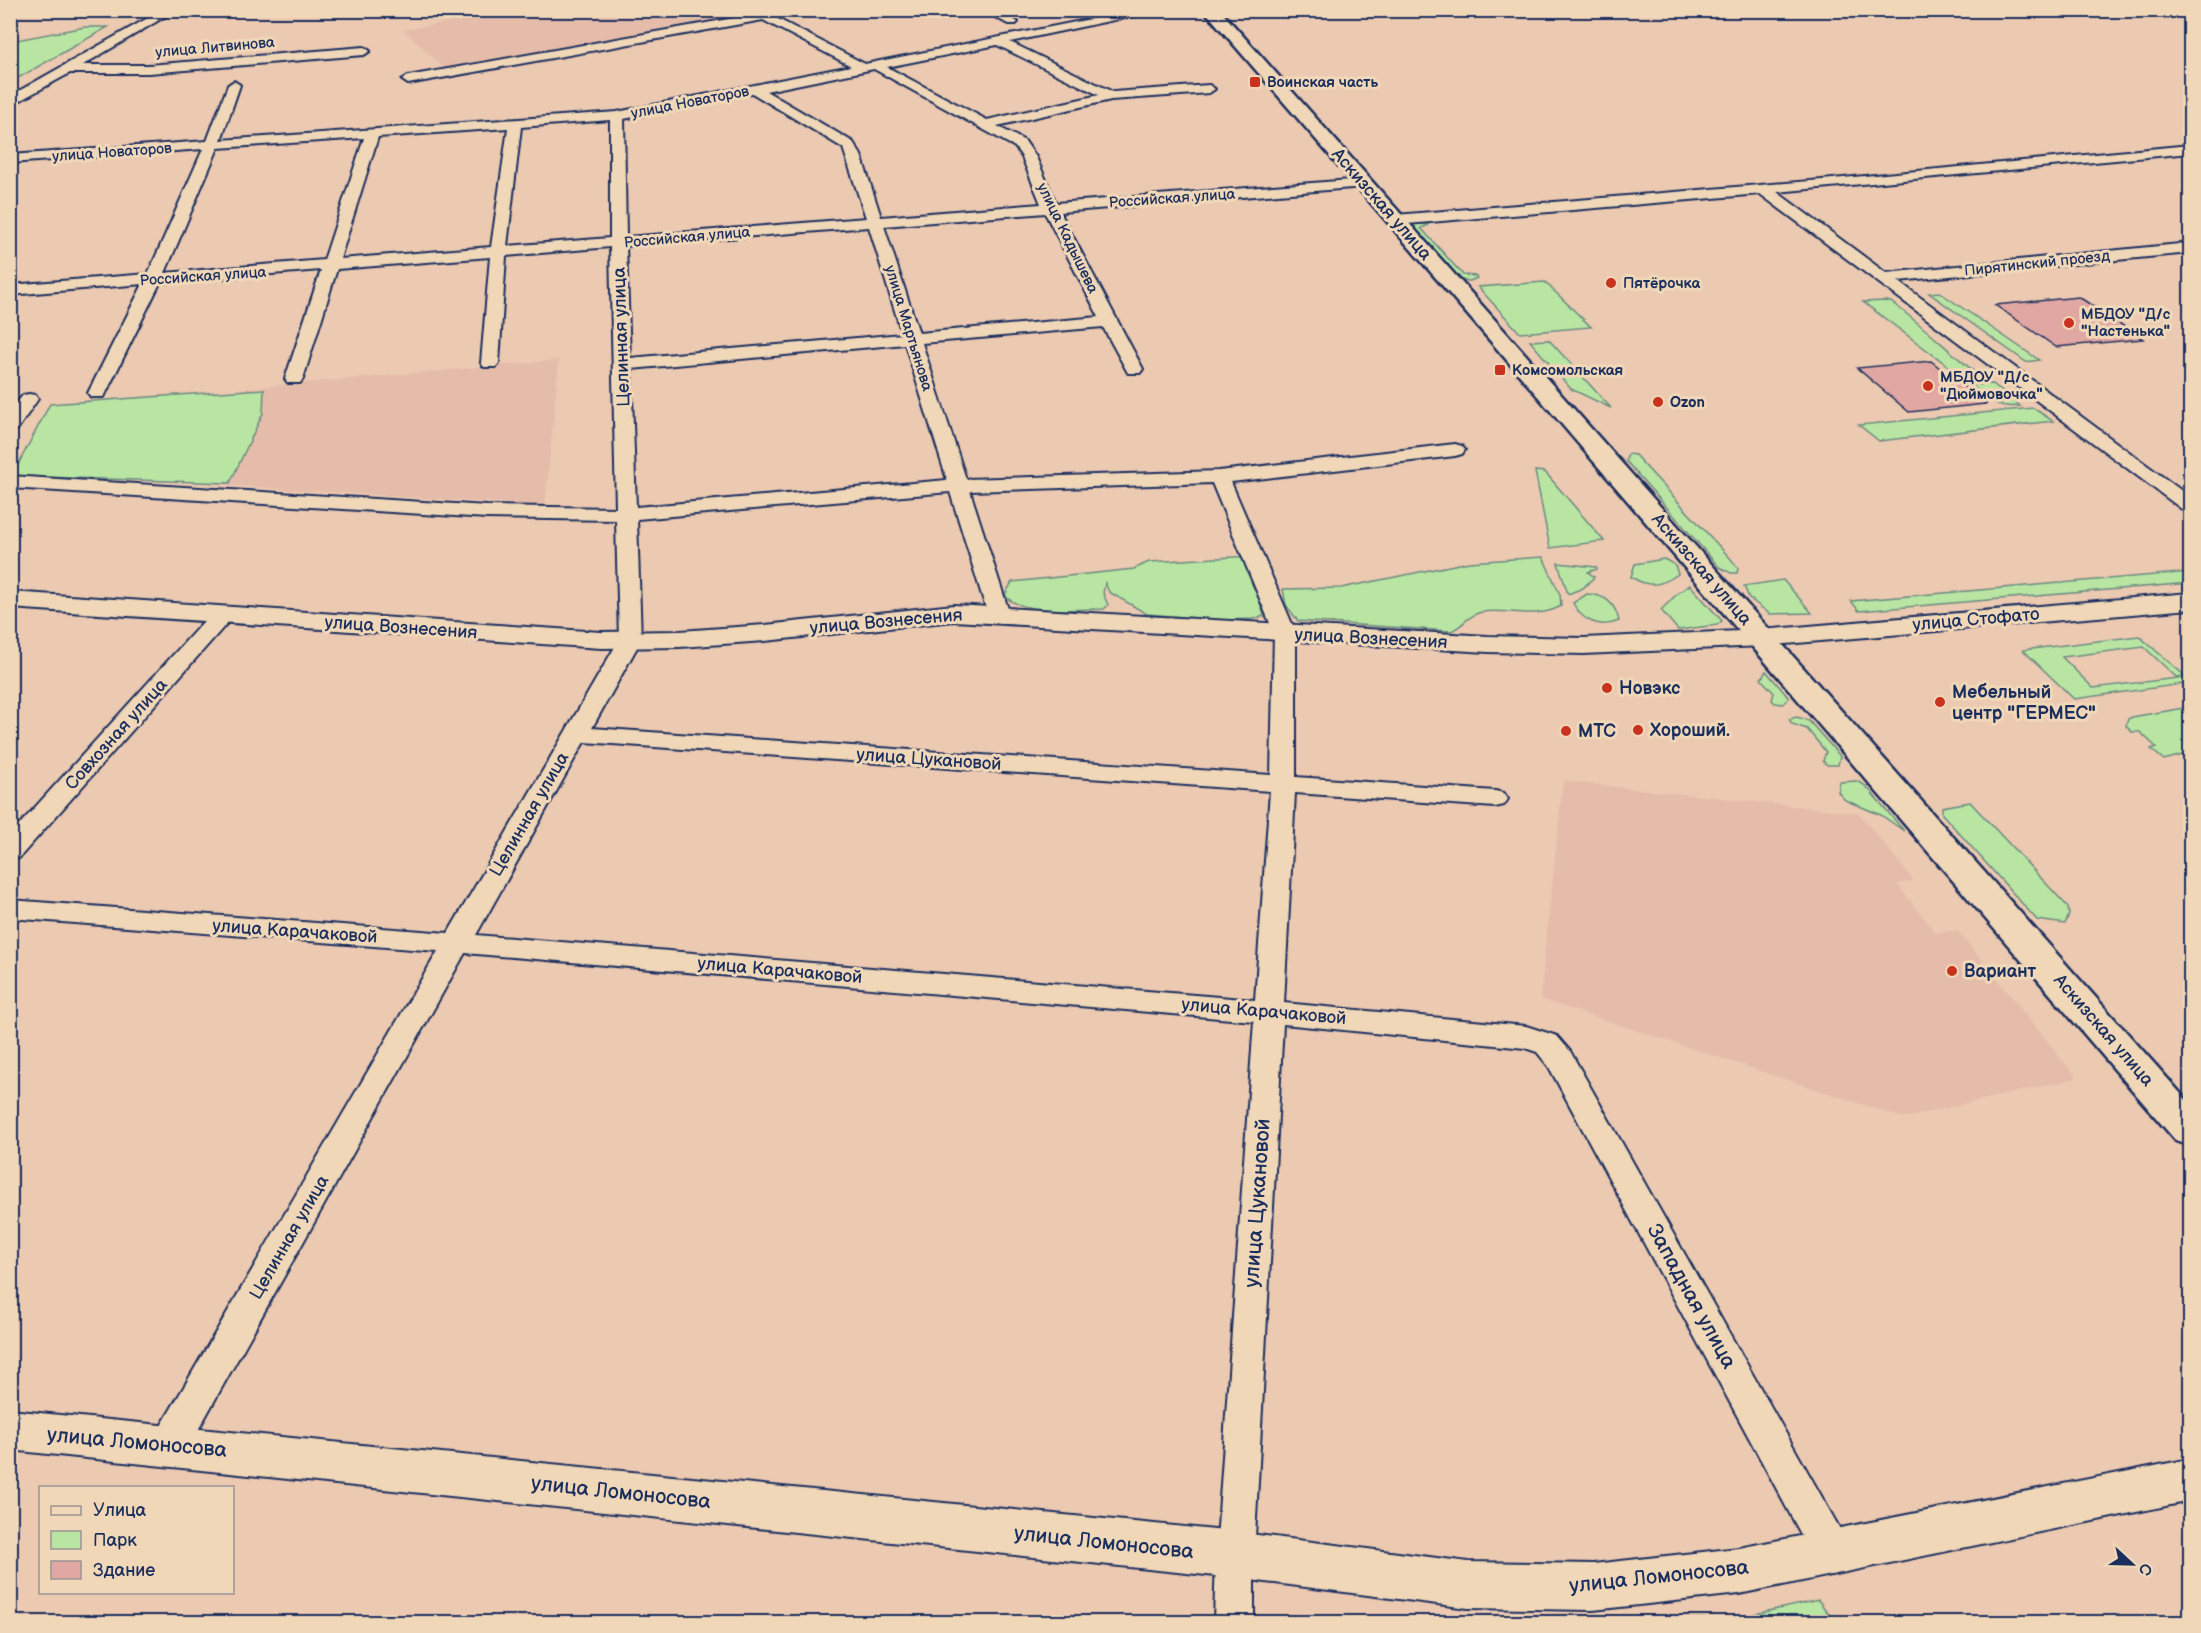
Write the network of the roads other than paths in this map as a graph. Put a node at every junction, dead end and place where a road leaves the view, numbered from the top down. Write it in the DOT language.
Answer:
graph roads {
  1 [pos="171,10"];
  2 [pos="802,10"];
  3 [pos="987,10"];
  4 [pos="1156,10"];
  5 [pos="1211,10"];
  6 [pos="765,17"];
  7 [pos="1012,22"];
  8 [pos="998,42"];
  9 [pos="364,51"];
  10 [pos="870,67"];
  11 [pos="68,69"];
  12 [pos="408,80"];
  13 [pos="234,85"];
  14 [pos="754,89"];
  15 [pos="1209,89"];
  16 [pos="1111,96"];
  17 [pos="10,102"];
  18 [pos="617,116"];
  19 [pos="515,124"];
  20 [pos="984,124"];
  21 [pos="372,134"];
  22 [pos="214,144"];
  23 [pos="2190,149"];
  24 [pos="10,159"];
  25 [pos="1364,183"];
  26 [pos="1763,189"];
  27 [pos="1050,207"];
  28 [pos="1395,220"];
  29 [pos="875,222"];
  30 [pos="618,243"];
  31 [pos="2190,248"];
  32 [pos="498,252"];
  33 [pos="329,266"];
  34 [pos="1884,278"];
  35 [pos="154,280"];
  36 [pos="10,290"];
  37 [pos="1109,321"];
  38 [pos="912,338"];
  39 [pos="490,363"];
  40 [pos="622,364"];
  41 [pos="1134,369"];
  42 [pos="294,379"];
  43 [pos="97,393"];
  44 [pos="29,399"];
  45 [pos="10,426"];
  46 [pos="1455,450"];
  47 [pos="1219,477"];
  48 [pos="10,482"];
  49 [pos="957,485"];
  50 [pos="2190,506"];
  51 [pos="626,514"];
  52 [pos="10,600"];
  53 [pos="2190,601"];
  54 [pos="999,615"];
  55 [pos="221,616"];
  56 [pos="1285,633"];
  57 [pos="1762,638"];
  58 [pos="630,640"];
  59 [pos="575,734"];
  60 [pos="1283,785"];
  61 [pos="1495,799"];
  62 [pos="10,852"];
  63 [pos="10,909"];
  64 [pos="456,943"];
  65 [pos="1269,1011"];
  66 [pos="1547,1044"];
  67 [pos="2190,1130"];
  68 [pos="10,1430"];
  69 [pos="170,1445"];
  70 [pos="2190,1480"];
  71 [pos="1831,1551"];
  72 [pos="1235,1555"];
  73 [pos="1234,1623"];
  1 -- 11 [label="street, улица Литвинова"];
  2 -- 6 [label="street"];
  3 -- 7 [label="street"];
  4 -- 8 [label="street, улица Новаторов"];
  5 -- 25 [label="main road, Аскизская улица"];
  6 -- 10 [label="street"];
  6 -- 12 [label="street"];
  8 -- 10 [label="street, улица Новаторов"];
  8 -- 16 [label="street"];
  9 -- 11 [label="street, улица Литвинова"];
  10 -- 14 [label="street, улица Новаторов"];
  10 -- 20 [label="street, улица Кадышева"];
  11 -- 17 [label="street, улица Литвинова"];
  13 -- 22 [label="street"];
  14 -- 18 [label="street, улица Новаторов"];
  14 -- 29 [label="street, улица Мартьянова"];
  15 -- 16 [label="street"];
  16 -- 20 [label="street"];
  18 -- 19 [label="street, улица Новаторов"];
  18 -- 30 [label="street, Целинная улица"];
  19 -- 21 [label="street, улица Новаторов"];
  19 -- 32 [label="street"];
  20 -- 27 [label="street, улица Кадышева"];
  21 -- 22 [label="street, улица Новаторов"];
  21 -- 33 [label="street"];
  22 -- 24 [label="street, улица Новаторов"];
  22 -- 35 [label="street"];
  23 -- 26 [label="street"];
  25 -- 27 [label="street, Российская улица"];
  25 -- 28 [label="main road, Аскизская улица"];
  26 -- 28 [label="street"];
  26 -- 34 [label="street"];
  27 -- 29 [label="street, Российская улица"];
  27 -- 37 [label="street, улица Кадышева"];
  28 -- 57 [label="main road, Аскизская улица"];
  29 -- 30 [label="street, Российская улица"];
  29 -- 38 [label="street, улица Мартьянова"];
  30 -- 32 [label="street, Российская улица"];
  30 -- 40 [label="street, Целинная улица"];
  31 -- 34 [label="street, Пирятинский проезд"];
  32 -- 33 [label="street, Российская улица"];
  32 -- 39 [label="street"];
  33 -- 35 [label="street, Российская улица"];
  33 -- 42 [label="street"];
  34 -- 50 [label="street"];
  35 -- 36 [label="street, Российская улица"];
  35 -- 43 [label="street"];
  37 -- 38 [label="street"];
  37 -- 41 [label="street, улица Кадышева"];
  38 -- 40 [label="street"];
  38 -- 49 [label="street, улица Мартьянова"];
  40 -- 51 [label="street, Целинная улица"];
  44 -- 45 [label="street"];
  46 -- 47 [label="street"];
  47 -- 49 [label="street"];
  47 -- 56 [label="street, улица Цукановой"];
  48 -- 51 [label="street"];
  49 -- 51 [label="street"];
  49 -- 54 [label="street, улица Мартьянова"];
  51 -- 58 [label="street, Целинная улица"];
  52 -- 55 [label="street, улица Вознесения"];
  53 -- 57 [label="street, улица Стофато"];
  54 -- 56 [label="street, улица Вознесения"];
  54 -- 58 [label="street, улица Вознесения"];
  55 -- 58 [label="street, улица Вознесения"];
  55 -- 62 [label="street, Совхозная улица"];
  56 -- 57 [label="street, улица Вознесения"];
  56 -- 60 [label="street, улица Цукановой"];
  57 -- 67 [label="main road, Аскизская улица"];
  58 -- 59 [label="street, Целинная улица"];
  59 -- 60 [label="street, улица Цукановой"];
  59 -- 64 [label="street, Целинная улица"];
  60 -- 61 [label="street, улица Цукановой"];
  60 -- 65 [label="street, улица Цукановой"];
  63 -- 64 [label="street, улица Карачаковой"];
  64 -- 65 [label="street, улица Карачаковой"];
  64 -- 69 [label="street, Целинная улица"];
  65 -- 66 [label="street, улица Карачаковой"];
  65 -- 72 [label="street, улица Цукановой"];
  66 -- 71 [label="street, Западная улица"];
  68 -- 69 [label="street, улица Ломоносова"];
  69 -- 72 [label="street, улица Ломоносова"];
  70 -- 71 [label="street, улица Ломоносова"];
  71 -- 72 [label="street, улица Ломоносова"];
  72 -- 73 [label="street, улица Цукановой"];
}
